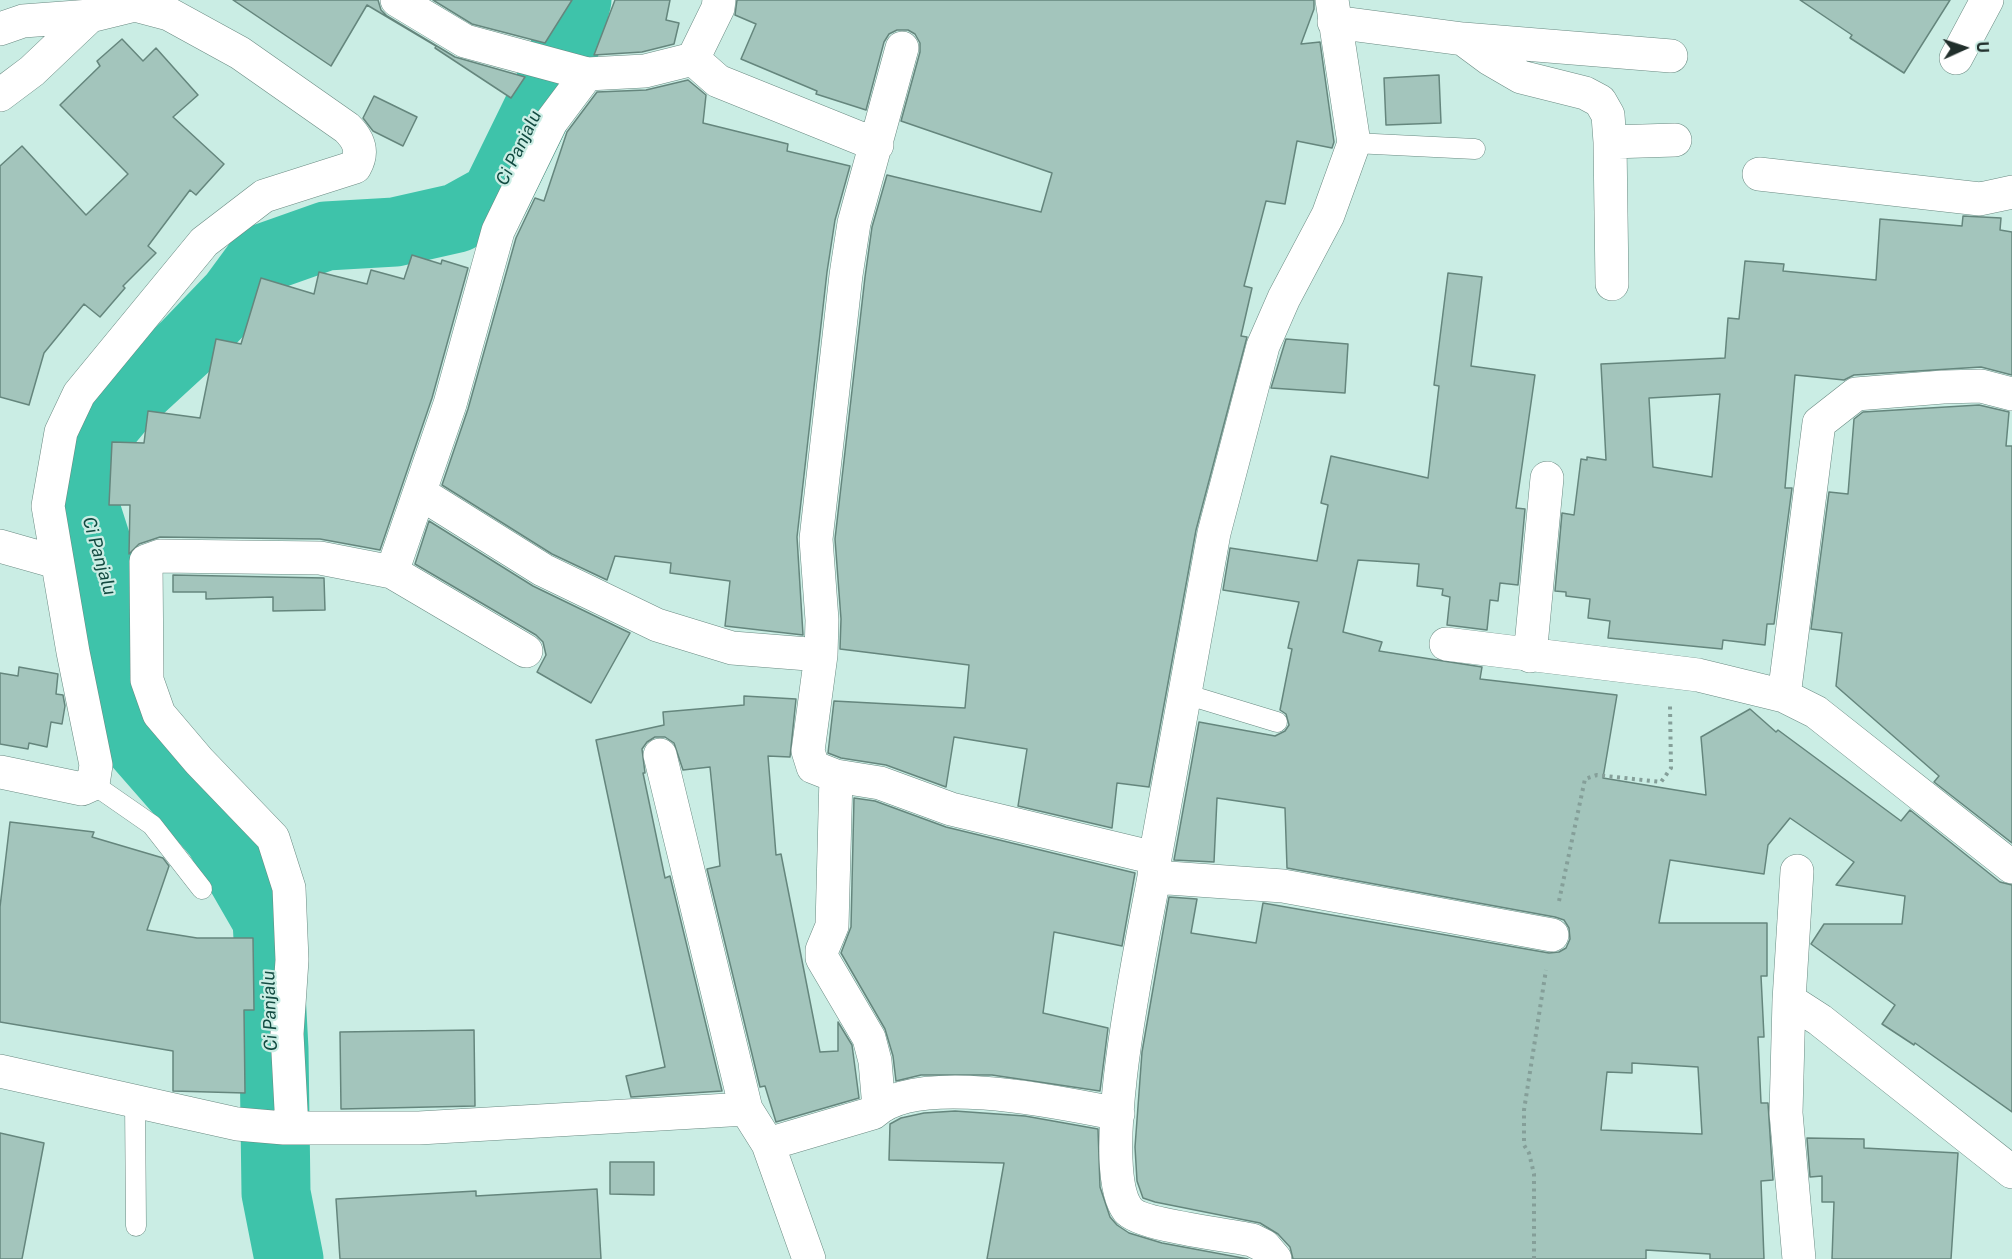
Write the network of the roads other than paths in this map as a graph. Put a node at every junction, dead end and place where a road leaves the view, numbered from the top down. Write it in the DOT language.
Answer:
graph roads {
  1 [pos="397,0"];
  2 [pos="719,0"];
  3 [pos="1987,0"];
  4 [pos="1333,11"];
  5 [pos="90,16"];
  6 [pos="0,29"];
  7 [pos="1463,39"];
  8 [pos="902,48"];
  9 [pos="1671,56"];
  10 [pos="1956,58"];
  11 [pos="693,59"];
  12 [pos="583,73"];
  13 [pos="0,95"];
  14 [pos="1675,140"];
  15 [pos="1610,142"];
  16 [pos="1354,143"];
  17 [pos="877,145"];
  18 [pos="1475,149"];
  19 [pos="1759,174"];
  20 [pos="2012,192"];
  21 [pos="1612,284"];
  22 [pos="2012,394"];
  23 [pos="1547,478"];
  24 [pos="420,493"];
  25 [pos="0,546"];
  26 [pos="56,562"];
  27 [pos="392,572"];
  28 [pos="1446,644"];
  29 [pos="526,651"];
  30 [pos="821,655"];
  31 [pos="1530,656"];
  32 [pos="1185,694"];
  33 [pos="1784,696"];
  34 [pos="1277,722"];
  35 [pos="660,755"];
  36 [pos="0,772"];
  37 [pos="836,776"];
  38 [pos="93,784"];
  39 [pos="2012,867"];
  40 [pos="1154,868"];
  41 [pos="1797,871"];
  42 [pos="202,889"];
  43 [pos="1552,935"];
  44 [pos="1789,1000"];
  45 [pos="0,1071"];
  46 [pos="135,1100"];
  47 [pos="879,1108"];
  48 [pos="746,1109"];
  49 [pos="1118,1114"];
  50 [pos="288,1128"];
  51 [pos="768,1144"];
  52 [pos="2012,1172"];
  53 [pos="135,1226"];
  54 [pos="809,1259"];
  55 [pos="1275,1259"];
  56 [pos="1799,1259"];
  1 -- 12 [label="street"];
  2 -- 11 [label="street"];
  3 -- 10 [label="street"];
  4 -- 7 [label="street"];
  4 -- 16 [label="street"];
  5 -- 6 [label="street"];
  5 -- 13 [label="street"];
  5 -- 26 [label="street"];
  7 -- 9 [label="street"];
  7 -- 15 [label="street"];
  8 -- 17 [label="street"];
  11 -- 12 [label="street"];
  11 -- 17 [label="street"];
  12 -- 24 [label="street"];
  14 -- 15 [label="street"];
  15 -- 21 [label="street"];
  16 -- 18 [label="lane"];
  16 -- 32 [label="street"];
  17 -- 30 [label="street"];
  19 -- 20 [label="street"];
  22 -- 33 [label="street"];
  23 -- 31 [label="street"];
  24 -- 27 [label="street"];
  24 -- 30 [label="street"];
  25 -- 26 [label="street"];
  26 -- 38 [label="street"];
  27 -- 29 [label="street"];
  27 -- 50 [label="street"];
  28 -- 31 [label="street"];
  30 -- 37 [label="street"];
  31 -- 33 [label="street"];
  32 -- 34 [label="lane"];
  32 -- 40 [label="street"];
  33 -- 39 [label="street"];
  35 -- 48 [label="street"];
  36 -- 38 [label="street"];
  37 -- 40 [label="street"];
  37 -- 47 [label="street"];
  38 -- 42 [label="lane"];
  40 -- 43 [label="street"];
  40 -- 49 [label="street"];
  41 -- 44 [label="street"];
  44 -- 52 [label="street"];
  44 -- 56 [label="street"];
  45 -- 46 [label="street"];
  46 -- 50 [label="street"];
  46 -- 53 [label="lane"];
  47 -- 49 [label="street"];
  47 -- 51 [label="street"];
  48 -- 50 [label="street"];
  48 -- 51 [label="street"];
  49 -- 55 [label="street"];
  51 -- 54 [label="street"];
}
